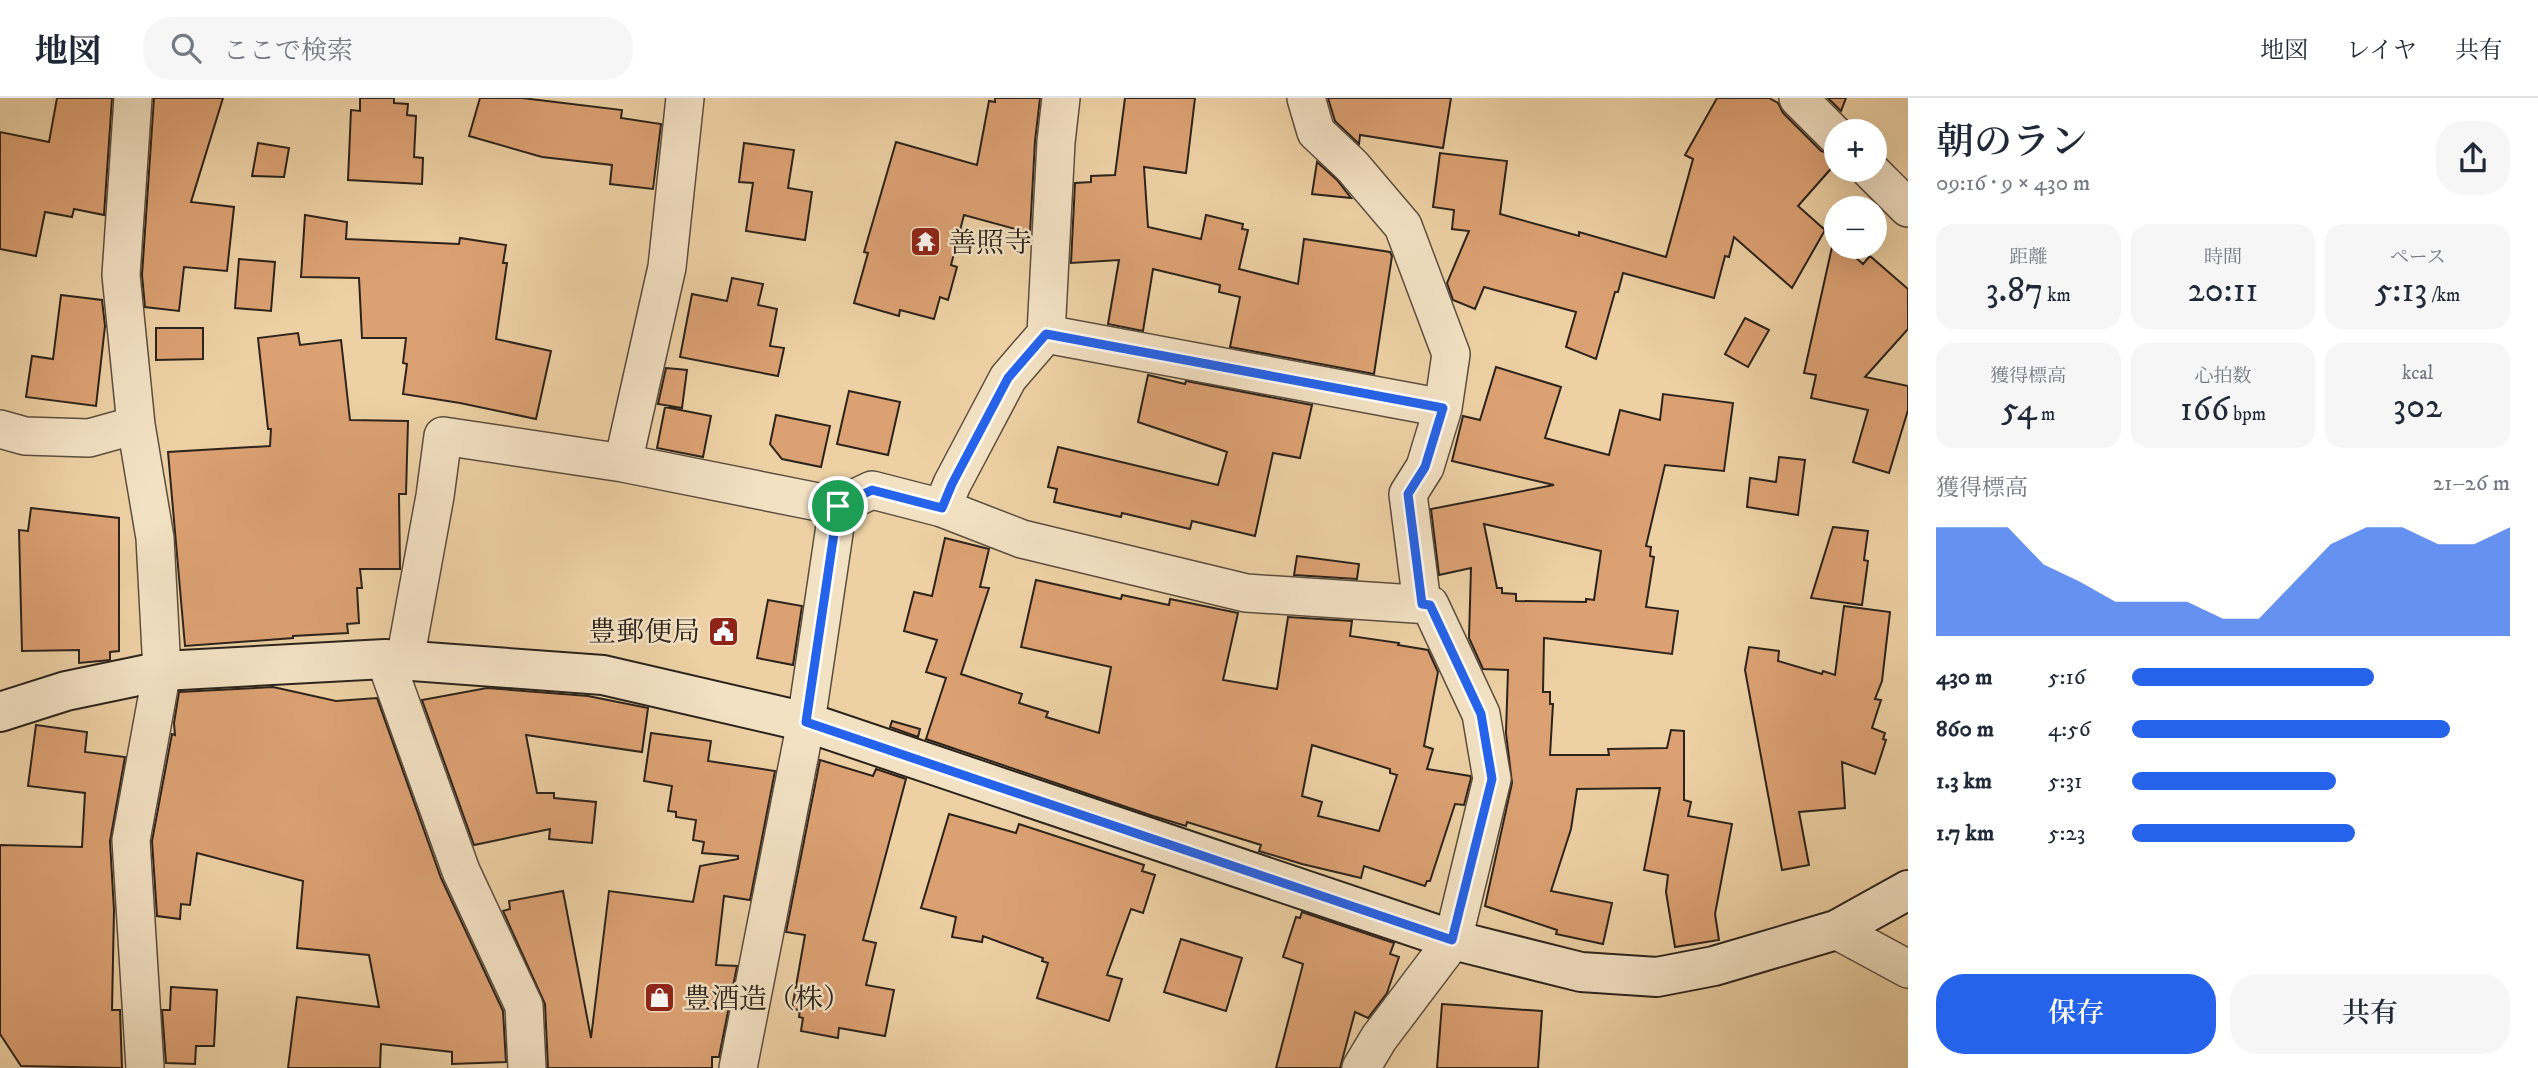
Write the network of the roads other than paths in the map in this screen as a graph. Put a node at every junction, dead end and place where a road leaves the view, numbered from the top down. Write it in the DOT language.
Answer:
graph roads {
  1 [pos="133,98"];
  2 [pos="685,98"];
  3 [pos="1061,98"];
  4 [pos="1306,98"];
  5 [pos="1798,98"];
  6 [pos="1824,124"];
  7 [pos="1882,182"];
  8 [pos="1908,208"];
  9 [pos="1046,334"];
  10 [pos="1443,408"];
  11 [pos="136,425"];
  12 [pos="0,429"];
  13 [pos="623,463"];
  14 [pos="838,506"];
  15 [pos="942,508"];
  16 [pos="1422,604"];
  17 [pos="395,660"];
  18 [pos="162,671"];
  19 [pos="0,712"];
  20 [pos="806,722"];
  21 [pos="1908,890"];
  22 [pos="1836,930"];
  23 [pos="1452,940"];
  24 [pos="1908,968"];
  25 [pos="145,1068"];
  26 [pos="527,1068"];
  27 [pos="738,1068"];
  28 [pos="1361,1068"];
  1 -- 11 [label="street"];
  2 -- 13 [label="street"];
  3 -- 9 [label="street"];
  4 -- 10 [label="street"];
  5 -- 6 [label="street"];
  7 -- 8 [label="street"];
  9 -- 10 [label="street"];
  9 -- 15 [label="street"];
  10 -- 16 [label="street"];
  11 -- 12 [label="street"];
  11 -- 18 [label="street"];
  13 -- 14 [label="street"];
  13 -- 17 [label="street"];
  14 -- 15 [label="street"];
  14 -- 20 [label="street"];
  15 -- 16 [label="street"];
  16 -- 23 [label="street"];
  17 -- 18 [label="street"];
  17 -- 20 [label="street"];
  17 -- 26 [label="street"];
  18 -- 19 [label="street"];
  18 -- 25 [label="street"];
  20 -- 23 [label="street"];
  20 -- 27 [label="street"];
  21 -- 22 [label="street"];
  22 -- 23 [label="street"];
  22 -- 24 [label="street"];
  23 -- 28 [label="street"];
}
